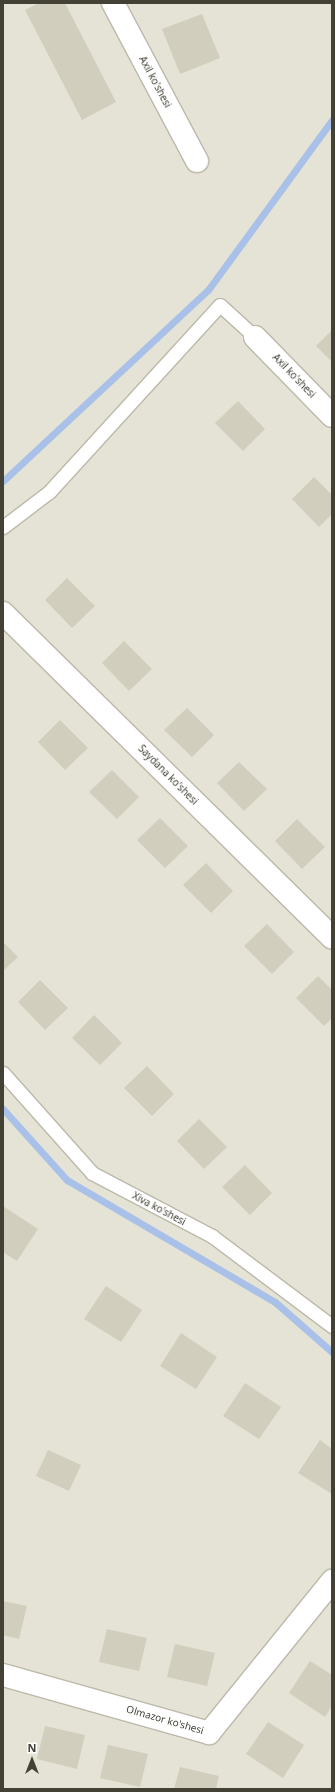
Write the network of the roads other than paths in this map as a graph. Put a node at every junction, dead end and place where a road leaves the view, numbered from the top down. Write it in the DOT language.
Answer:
graph roads {
  1 [pos="113,3"];
  2 [pos="197,161"];
  3 [pos="255,337"];
  4 [pos="332,416"];
  5 [pos="3,527"];
  6 [pos="3,613"];
  7 [pos="332,937"];
  8 [pos="3,1073"];
  9 [pos="332,1326"];
  10 [pos="332,1581"];
  11 [pos="3,1675"];
  1 -- 2 [label="street, Axil ko'shesi"];
  3 -- 4 [label="street, Axil ko'shesi"];
  3 -- 5 [label="lane"];
  6 -- 7 [label="street, Saydana ko'shesi"];
  8 -- 9 [label="lane, Xiva ko'shesi"];
  10 -- 11 [label="street, Olmazor ko'shesi"];
}
